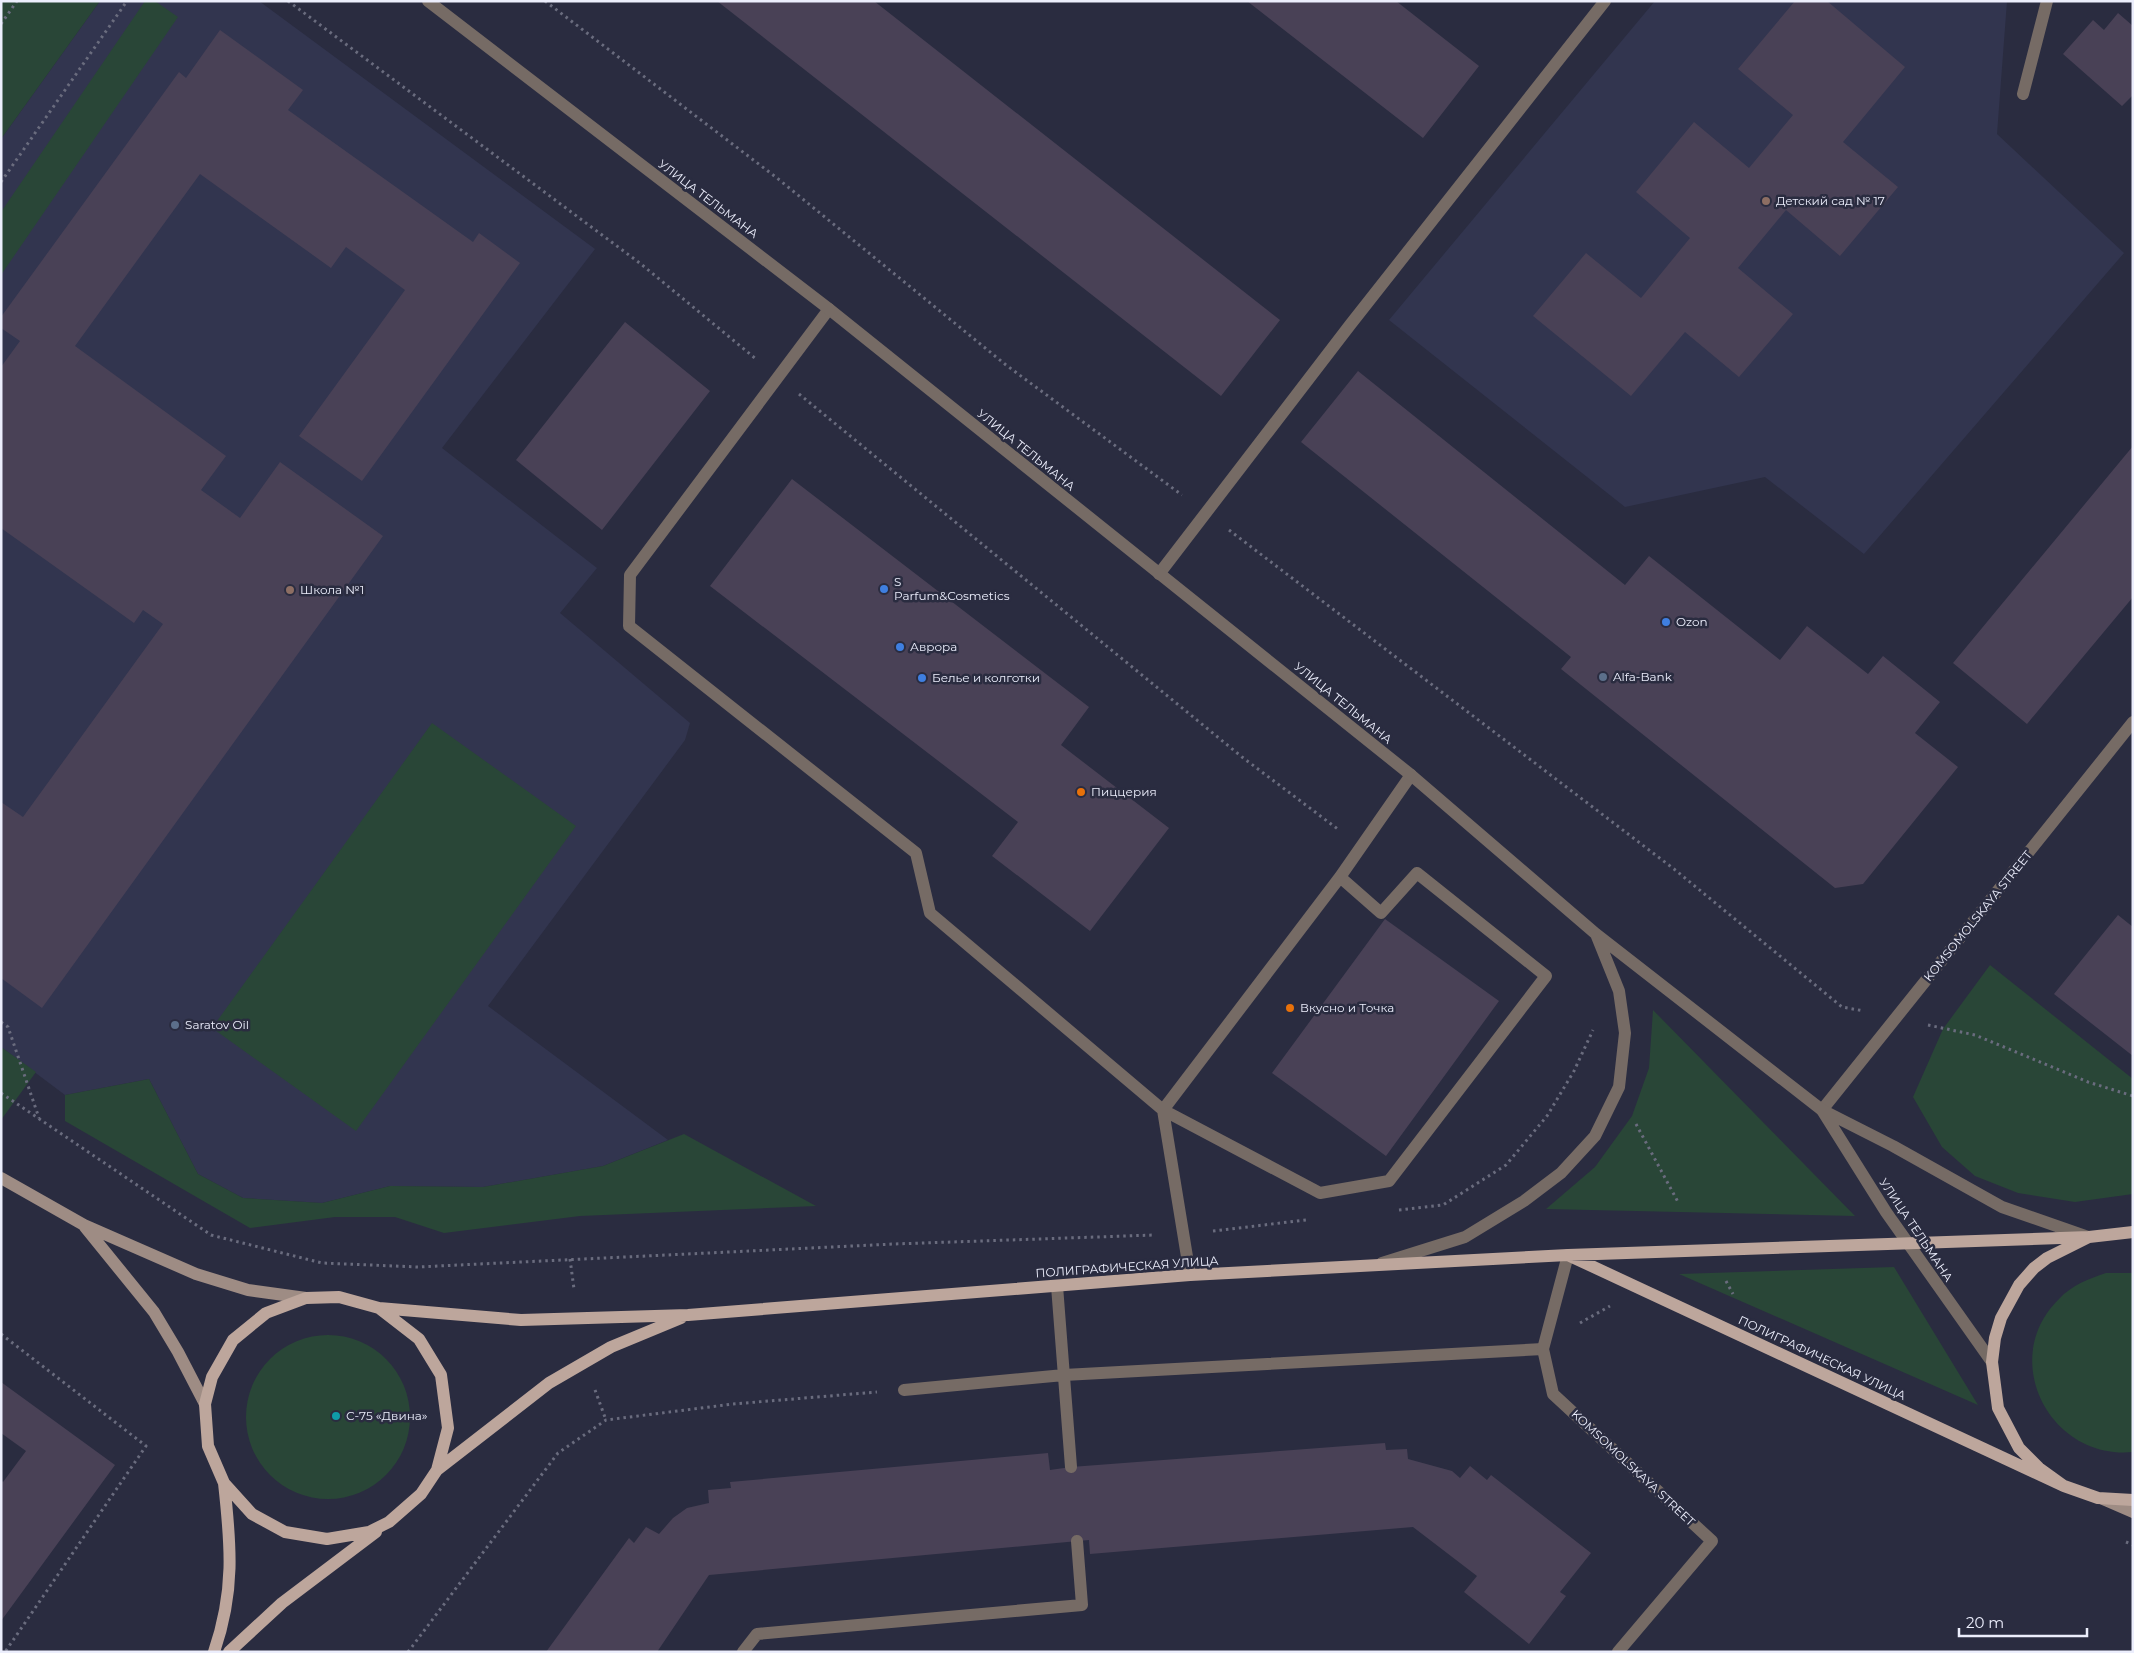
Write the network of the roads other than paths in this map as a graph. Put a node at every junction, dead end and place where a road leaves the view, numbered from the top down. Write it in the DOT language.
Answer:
graph roads {
  1 [pos="428,1"];
  2 [pos="1605,1"];
  3 [pos="2047,1"];
  4 [pos="2022,94"];
  5 [pos="829,309"];
  6 [pos="1159,574"];
  7 [pos="2133,722"];
  8 [pos="1411,775"];
  9 [pos="1340,877"];
  10 [pos="1596,934"];
  11 [pos="1163,1110"];
  12 [pos="1822,1110"];
  13 [pos="1,1178"];
  14 [pos="84,1225"];
  15 [pos="2133,1232"];
  16 [pos="2089,1237"];
  17 [pos="1908,1243"];
  18 [pos="1568,1255"];
  19 [pos="1367,1267"];
  20 [pos="1190,1275"];
  21 [pos="1056,1286"];
  22 [pos="306,1298"];
  23 [pos="379,1308"];
  24 [pos="688,1314"];
  25 [pos="1543,1349"];
  26 [pos="1992,1362"];
  27 [pos="1064,1375"];
  28 [pos="904,1390"];
  29 [pos="206,1404"];
  30 [pos="1071,1467"];
  31 [pos="437,1470"];
  32 [pos="224,1483"];
  33 [pos="2064,1486"];
  34 [pos="2098,1498"];
  35 [pos="2133,1500"];
  36 [pos="2133,1512"];
  37 [pos="389,1522"];
  38 [pos="1077,1542"];
  39 [pos="214,1652"];
  40 [pos="229,1652"];
  41 [pos="743,1652"];
  42 [pos="1618,1652"];
  1 -- 5 [label="street, УЛИЦА ТЕЛЬМАНА"];
  2 -- 6 [label="street"];
  3 -- 4 [label="street"];
  5 -- 6 [label="street, УЛИЦА ТЕЛЬМАНА"];
  5 -- 11 [label="street"];
  6 -- 8 [label="street, УЛИЦА ТЕЛЬМАНА"];
  7 -- 12 [label="street, KOMSOMOLSKAYA STREET"];
  8 -- 9 [label="street"];
  8 -- 10 [label="street, УЛИЦА ТЕЛЬМАНА"];
  9 -- 11 [label="street"];
  9 -- 11 [label="street"];
  10 -- 12 [label="street, УЛИЦА ТЕЛЬМАНА"];
  10 -- 19 [label="street, УЛИЦА ТЕЛЬМАНА"];
  11 -- 20 [label="street"];
  12 -- 16 [label="street, УЛИЦА ТЕЛЬМАНА"];
  12 -- 17 [label="street, УЛИЦА ТЕЛЬМАНА"];
  13 -- 14 [label="main road"];
  14 -- 22 [label="main road"];
  14 -- 29 [label="main road"];
  15 -- 16 [label="main road, УЛИЦА ТЕЛЬМАНА"];
  16 -- 17 [label="main road, ПОЛИГРАФИЧЕСКАЯ УЛИЦА"];
  16 -- 26 [label="main road, УЛИЦА ТЕЛЬМАНА"];
  17 -- 18 [label="main road, ПОЛИГРАФИЧЕСКАЯ УЛИЦА"];
  17 -- 26 [label="street, УЛИЦА ТЕЛЬМАНА"];
  18 -- 19 [label="main road, ПОЛИГРАФИЧЕСКАЯ УЛИЦА"];
  18 -- 25 [label="street, KOMSOMOLSKAYA STREET"];
  18 -- 33 [label="main road, ПОЛИГРАФИЧЕСКАЯ УЛИЦА"];
  19 -- 20 [label="main road, ПОЛИГРАФИЧЕСКАЯ УЛИЦА"];
  20 -- 21 [label="main road, ПОЛИГРАФИЧЕСКАЯ УЛИЦА"];
  21 -- 24 [label="main road, ПОЛИГРАФИЧЕСКАЯ УЛИЦА"];
  21 -- 27 [label="street"];
  22 -- 23 [label="main road, ПОЛИГРАФИЧЕСКАЯ УЛИЦА"];
  22 -- 29 [label="main road, ПОЛИГРАФИЧЕСКАЯ УЛИЦА"];
  23 -- 24 [label="main road, ПОЛИГРАФИЧЕСКАЯ УЛИЦА"];
  23 -- 31 [label="main road, ПОЛИГРАФИЧЕСКАЯ УЛИЦА"];
  24 -- 31 [label="main road, ПОЛИГРАФИЧЕСКАЯ УЛИЦА"];
  25 -- 27 [label="street"];
  25 -- 42 [label="street, KOMSOMOLSKAYA STREET"];
  26 -- 33 [label="main road, УЛИЦА ТЕЛЬМАНА"];
  27 -- 28 [label="street"];
  27 -- 30 [label="street"];
  29 -- 32 [label="main road, ПОЛИГРАФИЧЕСКАЯ УЛИЦА"];
  31 -- 37 [label="main road, ПОЛИГРАФИЧЕСКАЯ УЛИЦА"];
  32 -- 37 [label="main road, ПОЛИГРАФИЧЕСКАЯ УЛИЦА"];
  32 -- 39 [label="main road, ПОЛИГРАФИЧЕСКАЯ УЛИЦА"];
  33 -- 34 [label="main road, УЛИЦА ТЕЛЬМАНА"];
  34 -- 35 [label="main road, УЛИЦА ТЕЛЬМАНА"];
  34 -- 36 [label="main road, УЛИЦА ТЕЛЬМАНА"];
  37 -- 40 [label="main road, ПОЛИГРАФИЧЕСКАЯ УЛИЦА"];
  38 -- 41 [label="street"];
}
